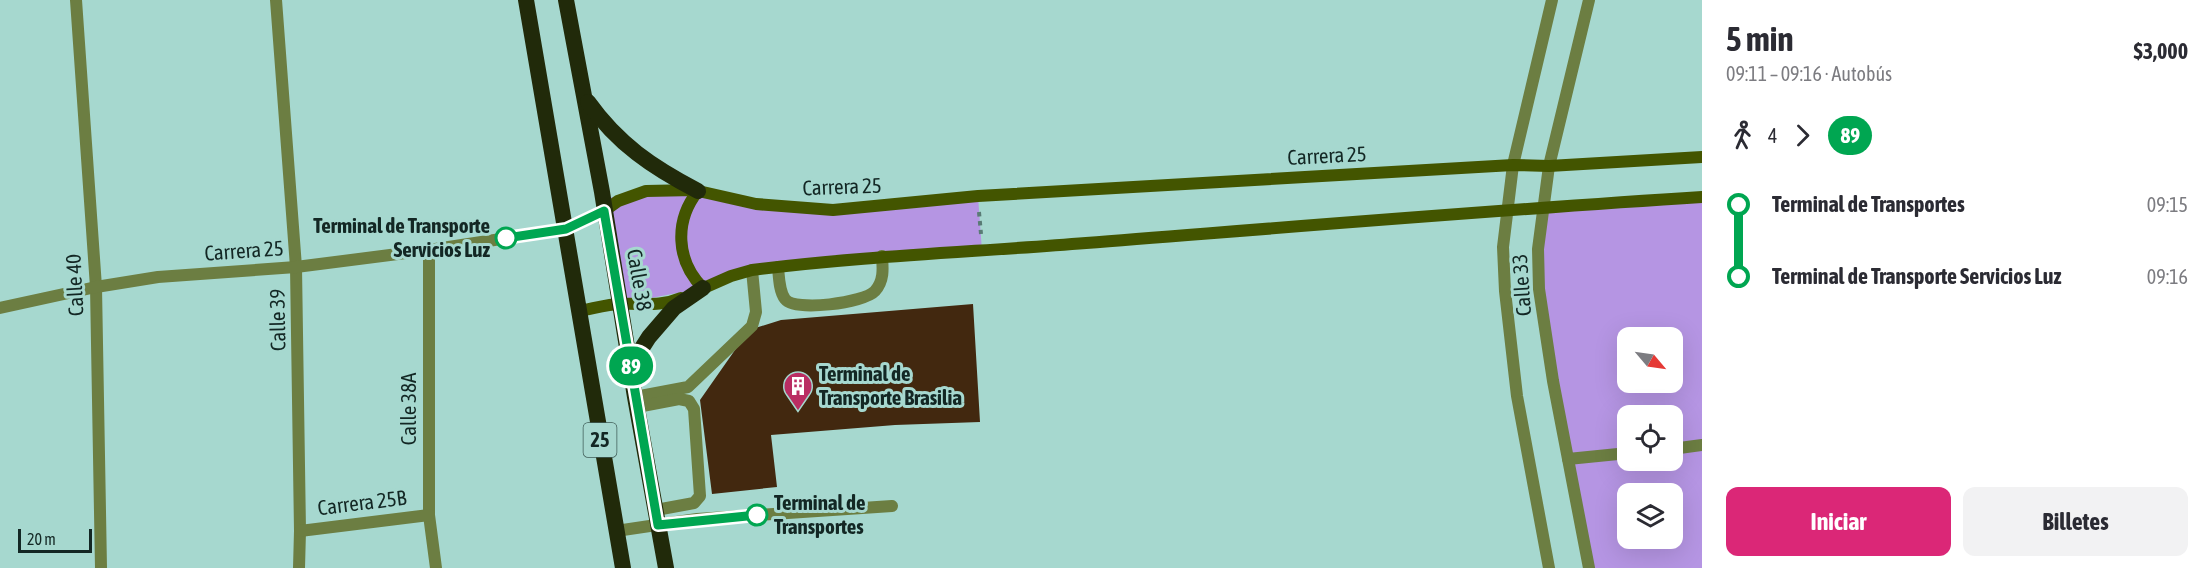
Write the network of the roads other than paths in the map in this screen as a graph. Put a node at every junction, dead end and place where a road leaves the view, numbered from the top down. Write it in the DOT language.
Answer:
graph roads {
  1 [pos="76,0"];
  2 [pos="276,0"];
  3 [pos="526,0"];
  4 [pos="566,0"];
  5 [pos="1552,0"];
  6 [pos="1589,0"];
  7 [pos="585,98"];
  8 [pos="1702,157"];
  9 [pos="1513,165"];
  10 [pos="1549,166"];
  11 [pos="698,191"];
  12 [pos="1702,197"];
  13 [pos="1542,207"];
  14 [pos="604,211"];
  15 [pos="1508,211"];
  16 [pos="566,229"];
  17 [pos="429,250"];
  18 [pos="882,256"];
  19 [pos="296,267"];
  20 [pos="778,267"];
  21 [pos="752,270"];
  22 [pos="96,287"];
  23 [pos="703,288"];
  24 [pos="620,304"];
  25 [pos="0,308"];
  26 [pos="579,311"];
  27 [pos="631,365"];
  28 [pos="636,402"];
  29 [pos="1702,446"];
  30 [pos="1683,447"];
  31 [pos="1617,454"];
  32 [pos="1568,459"];
  33 [pos="892,506"];
  34 [pos="429,515"];
  35 [pos="657,517"];
  36 [pos="300,531"];
  37 [pos="616,531"];
  38 [pos="101,568"];
  39 [pos="299,568"];
  40 [pos="436,568"];
  41 [pos="623,568"];
  42 [pos="666,568"];
  43 [pos="1549,568"];
  44 [pos="1589,568"];
  1 -- 22 [label="street, Calle 40"];
  2 -- 19 [label="street, Calle 39"];
  3 -- 16 [label="highway, 25"];
  4 -- 7 [label="highway, Calle 38 / 25"];
  5 -- 9 [label="street, Calle 33"];
  6 -- 10 [label="street, Calle 33"];
  7 -- 11 [label="highway"];
  7 -- 14 [label="highway, Calle 38 / 25"];
  8 -- 10 [label="main road, Carrera 25"];
  9 -- 10 [label="main road, Carrera 25"];
  9 -- 11 [label="main road, Carrera 25"];
  9 -- 15 [label="street, Calle 33"];
  10 -- 13 [label="street, Calle 33"];
  11 -- 14 [label="main road, Carrera 25"];
  11 -- 23 [label="main road"];
  12 -- 13 [label="main road"];
  13 -- 15 [label="main road"];
  13 -- 32 [label="street, Calle 33"];
  14 -- 16 [label="main road, Carrera 25"];
  14 -- 24 [label="highway, Calle 38 / 25"];
  15 -- 18 [label="main road"];
  15 -- 43 [label="street, Calle 33"];
  16 -- 17 [label="street, Carrera 25"];
  16 -- 26 [label="highway, 25"];
  17 -- 19 [label="street, Carrera 25"];
  17 -- 34 [label="street, Calle 38A"];
  18 -- 20 [label="main road"];
  18 -- 20 [label="street"];
  19 -- 22 [label="street, Carrera 25"];
  19 -- 36 [label="street, Calle 39"];
  20 -- 21 [label="main road"];
  21 -- 23 [label="main road"];
  21 -- 28 [label="street"];
  22 -- 25 [label="street, Carrera 25"];
  22 -- 38 [label="street, Calle 40"];
  23 -- 24 [label="main road"];
  23 -- 27 [label="highway"];
  24 -- 26 [label="main road"];
  24 -- 27 [label="highway, Calle 38 / 25"];
  26 -- 37 [label="highway, 25"];
  27 -- 28 [label="highway, Calle 38 / 25"];
  28 -- 35 [label="highway, Calle 38 / 25"];
  28 -- 35 [label="street"];
  29 -- 30 [label="street"];
  31 -- 32 [label="street"];
  32 -- 44 [label="street, Calle 33"];
  33 -- 35 [label="street"];
  34 -- 36 [label="street, Carrera 25B"];
  34 -- 40 [label="street, Calle 38A"];
  35 -- 37 [label="street"];
  35 -- 42 [label="highway, Calle 38 / 25"];
  36 -- 39 [label="street, Calle 39"];
  37 -- 41 [label="highway, 25"];
}
